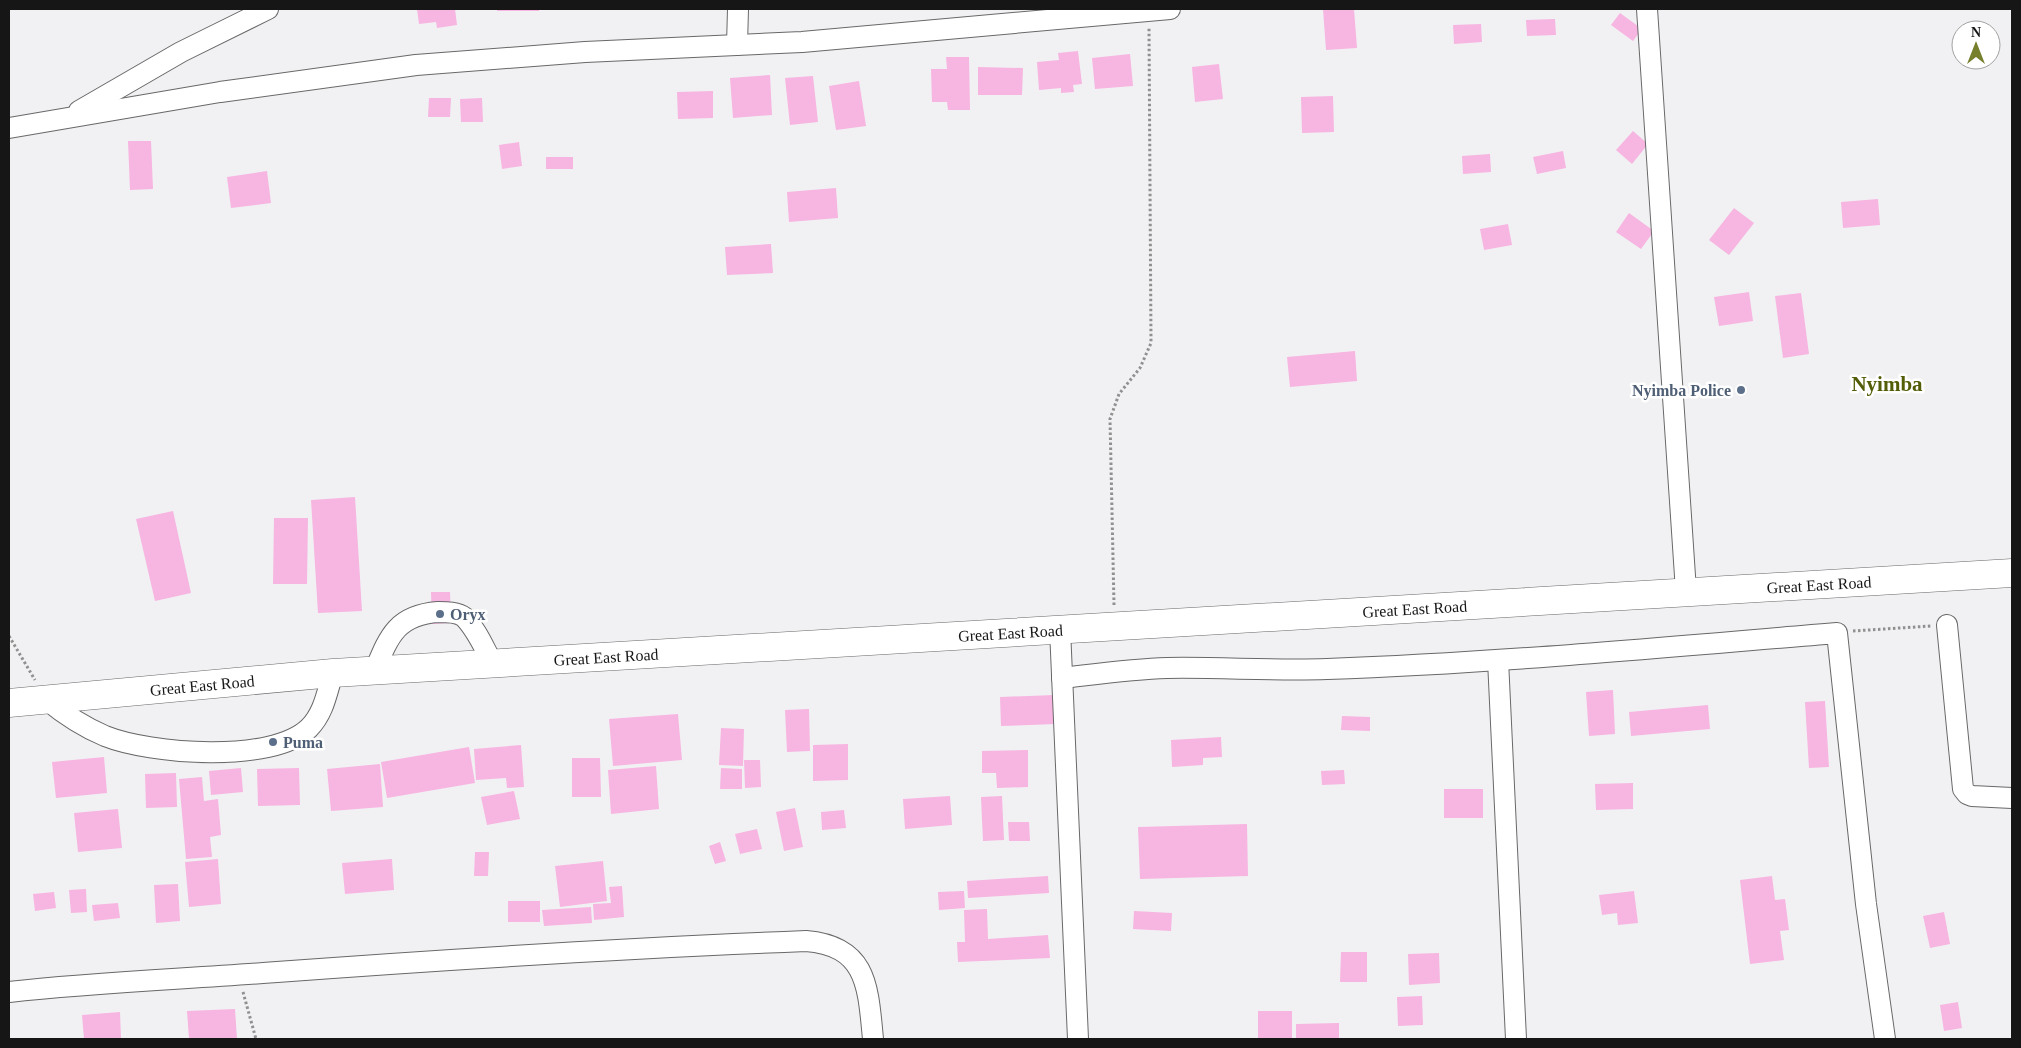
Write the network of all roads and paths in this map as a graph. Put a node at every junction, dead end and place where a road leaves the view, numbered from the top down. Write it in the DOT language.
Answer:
graph roads {
  1 [pos="268,9"];
  2 [pos="738,9"];
  3 [pos="1170,9"];
  4 [pos="1647,9"];
  5 [pos="1148,11"];
  6 [pos="982,17"];
  7 [pos="737,45"];
  8 [pos="69,116"];
  9 [pos="9,128"];
  10 [pos="2012,573"];
  11 [pos="1686,591"];
  12 [pos="1946,625"];
  13 [pos="1115,626"];
  14 [pos="1060,629"];
  15 [pos="1837,633"];
  16 [pos="9,636"];
  17 [pos="1498,660"];
  18 [pos="493,664"];
  19 [pos="375,670"];
  20 [pos="333,673"];
  21 [pos="1062,678"];
  22 [pos="47,700"];
  23 [pos="9,703"];
  24 [pos="2012,798"];
  25 [pos="238,975"];
  26 [pos="9,992"];
  27 [pos="256,1039"];
  28 [pos="874,1039"];
  29 [pos="1078,1039"];
  30 [pos="1516,1039"];
  31 [pos="1885,1039"];
  1 -- 8 [label="street"];
  2 -- 7 [label="street"];
  3 -- 5 [label="street"];
  4 -- 11 [label="street"];
  5 -- 6 [label="street"];
  5 -- 13 [label="path"];
  6 -- 7 [label="street"];
  7 -- 8 [label="street"];
  8 -- 9 [label="street"];
  10 -- 11 [label="highway, Great East Road"];
  11 -- 13 [label="highway, Great East Road"];
  12 -- 15 [label="path"];
  12 -- 24 [label="street"];
  13 -- 14 [label="highway, Great East Road"];
  14 -- 18 [label="highway, Great East Road"];
  14 -- 21 [label="street"];
  15 -- 17 [label="street"];
  15 -- 31 [label="street"];
  16 -- 22 [label="path"];
  17 -- 21 [label="street"];
  17 -- 30 [label="street"];
  18 -- 19 [label="highway, Great East Road"];
  18 -- 19 [label="street"];
  19 -- 20 [label="highway, Great East Road"];
  20 -- 22 [label="highway, Great East Road"];
  20 -- 22 [label="street"];
  21 -- 29 [label="street"];
  22 -- 23 [label="highway, Great East Road"];
  25 -- 26 [label="street"];
  25 -- 27 [label="path"];
  25 -- 28 [label="street"];
}
